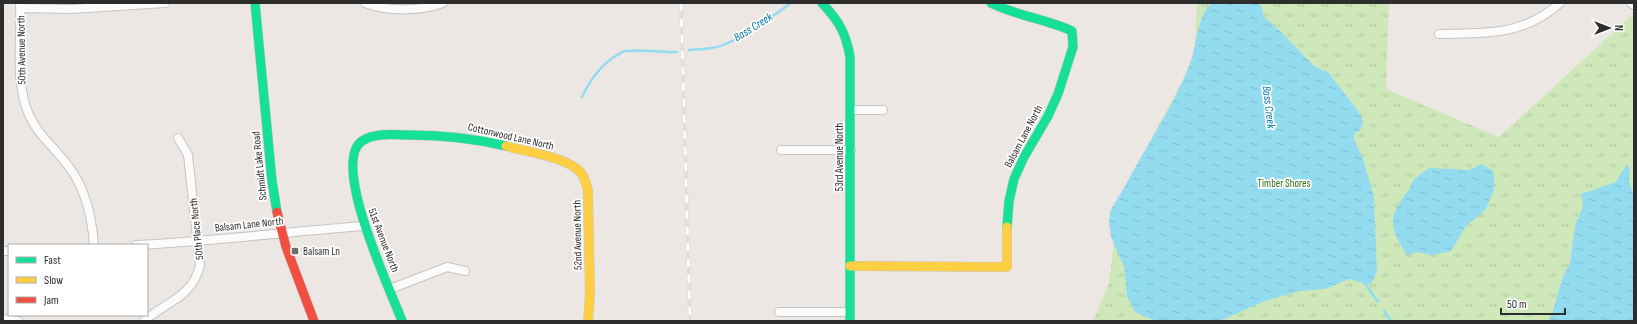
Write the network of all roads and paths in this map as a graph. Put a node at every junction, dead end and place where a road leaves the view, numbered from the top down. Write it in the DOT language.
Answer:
graph roads {
  1 [pos="165,3"];
  2 [pos="255,3"];
  3 [pos="365,3"];
  4 [pos="443,3"];
  5 [pos="822,3"];
  6 [pos="991,3"];
  7 [pos="1560,3"];
  8 [pos="1632,3"];
  9 [pos="1634,5"];
  10 [pos="20,6"];
  11 [pos="1439,34"];
  12 [pos="851,110"];
  13 [pos="883,110"];
  14 [pos="178,138"];
  15 [pos="781,150"];
  16 [pos="851,150"];
  17 [pos="563,161"];
  18 [pos="352,166"];
  19 [pos="364,226"];
  20 [pos="282,233"];
  21 [pos="198,242"];
  22 [pos="94,244"];
  23 [pos="148,244"];
  24 [pos="850,266"];
  25 [pos="465,271"];
  26 [pos="390,289"];
  27 [pos="779,312"];
  28 [pos="850,317"];
  29 [pos="3,319"];
  30 [pos="18,321"];
  31 [pos="144,321"];
  32 [pos="314,321"];
  33 [pos="402,321"];
  34 [pos="588,321"];
  1 -- 10 [label="street"];
  2 -- 20 [label="street, Schmidt Lake Road"];
  3 -- 4 [label="street"];
  5 -- 12 [label="street, 53rd Avenue North"];
  6 -- 24 [label="street, Balsam Lane North"];
  7 -- 11 [label="street"];
  8 -- 9 [label="street"];
  10 -- 22 [label="street, 50th Avenue North"];
  12 -- 13 [label="street"];
  12 -- 16 [label="street, 53rd Avenue North"];
  14 -- 21 [label="street, 50th Place North"];
  15 -- 16 [label="street"];
  16 -- 24 [label="street, 53rd Avenue North"];
  17 -- 18 [label="street, Cottonwood Lane North"];
  17 -- 34 [label="street, 52nd Avenue North"];
  18 -- 19 [label="street, 51st Avenue North"];
  19 -- 20 [label="street, Balsam Lane North"];
  19 -- 26 [label="street, 51st Avenue North"];
  20 -- 21 [label="street, Balsam Lane North"];
  20 -- 32 [label="street, Schmidt Lake Road"];
  21 -- 23 [label="street, Balsam Lane North"];
  21 -- 31 [label="street, 50th Place North"];
  24 -- 28 [label="street, 53rd Avenue North"];
  25 -- 26 [label="street"];
  26 -- 33 [label="street, 51st Avenue North"];
  27 -- 28 [label="street"];
  29 -- 30 [label="street"];
}
